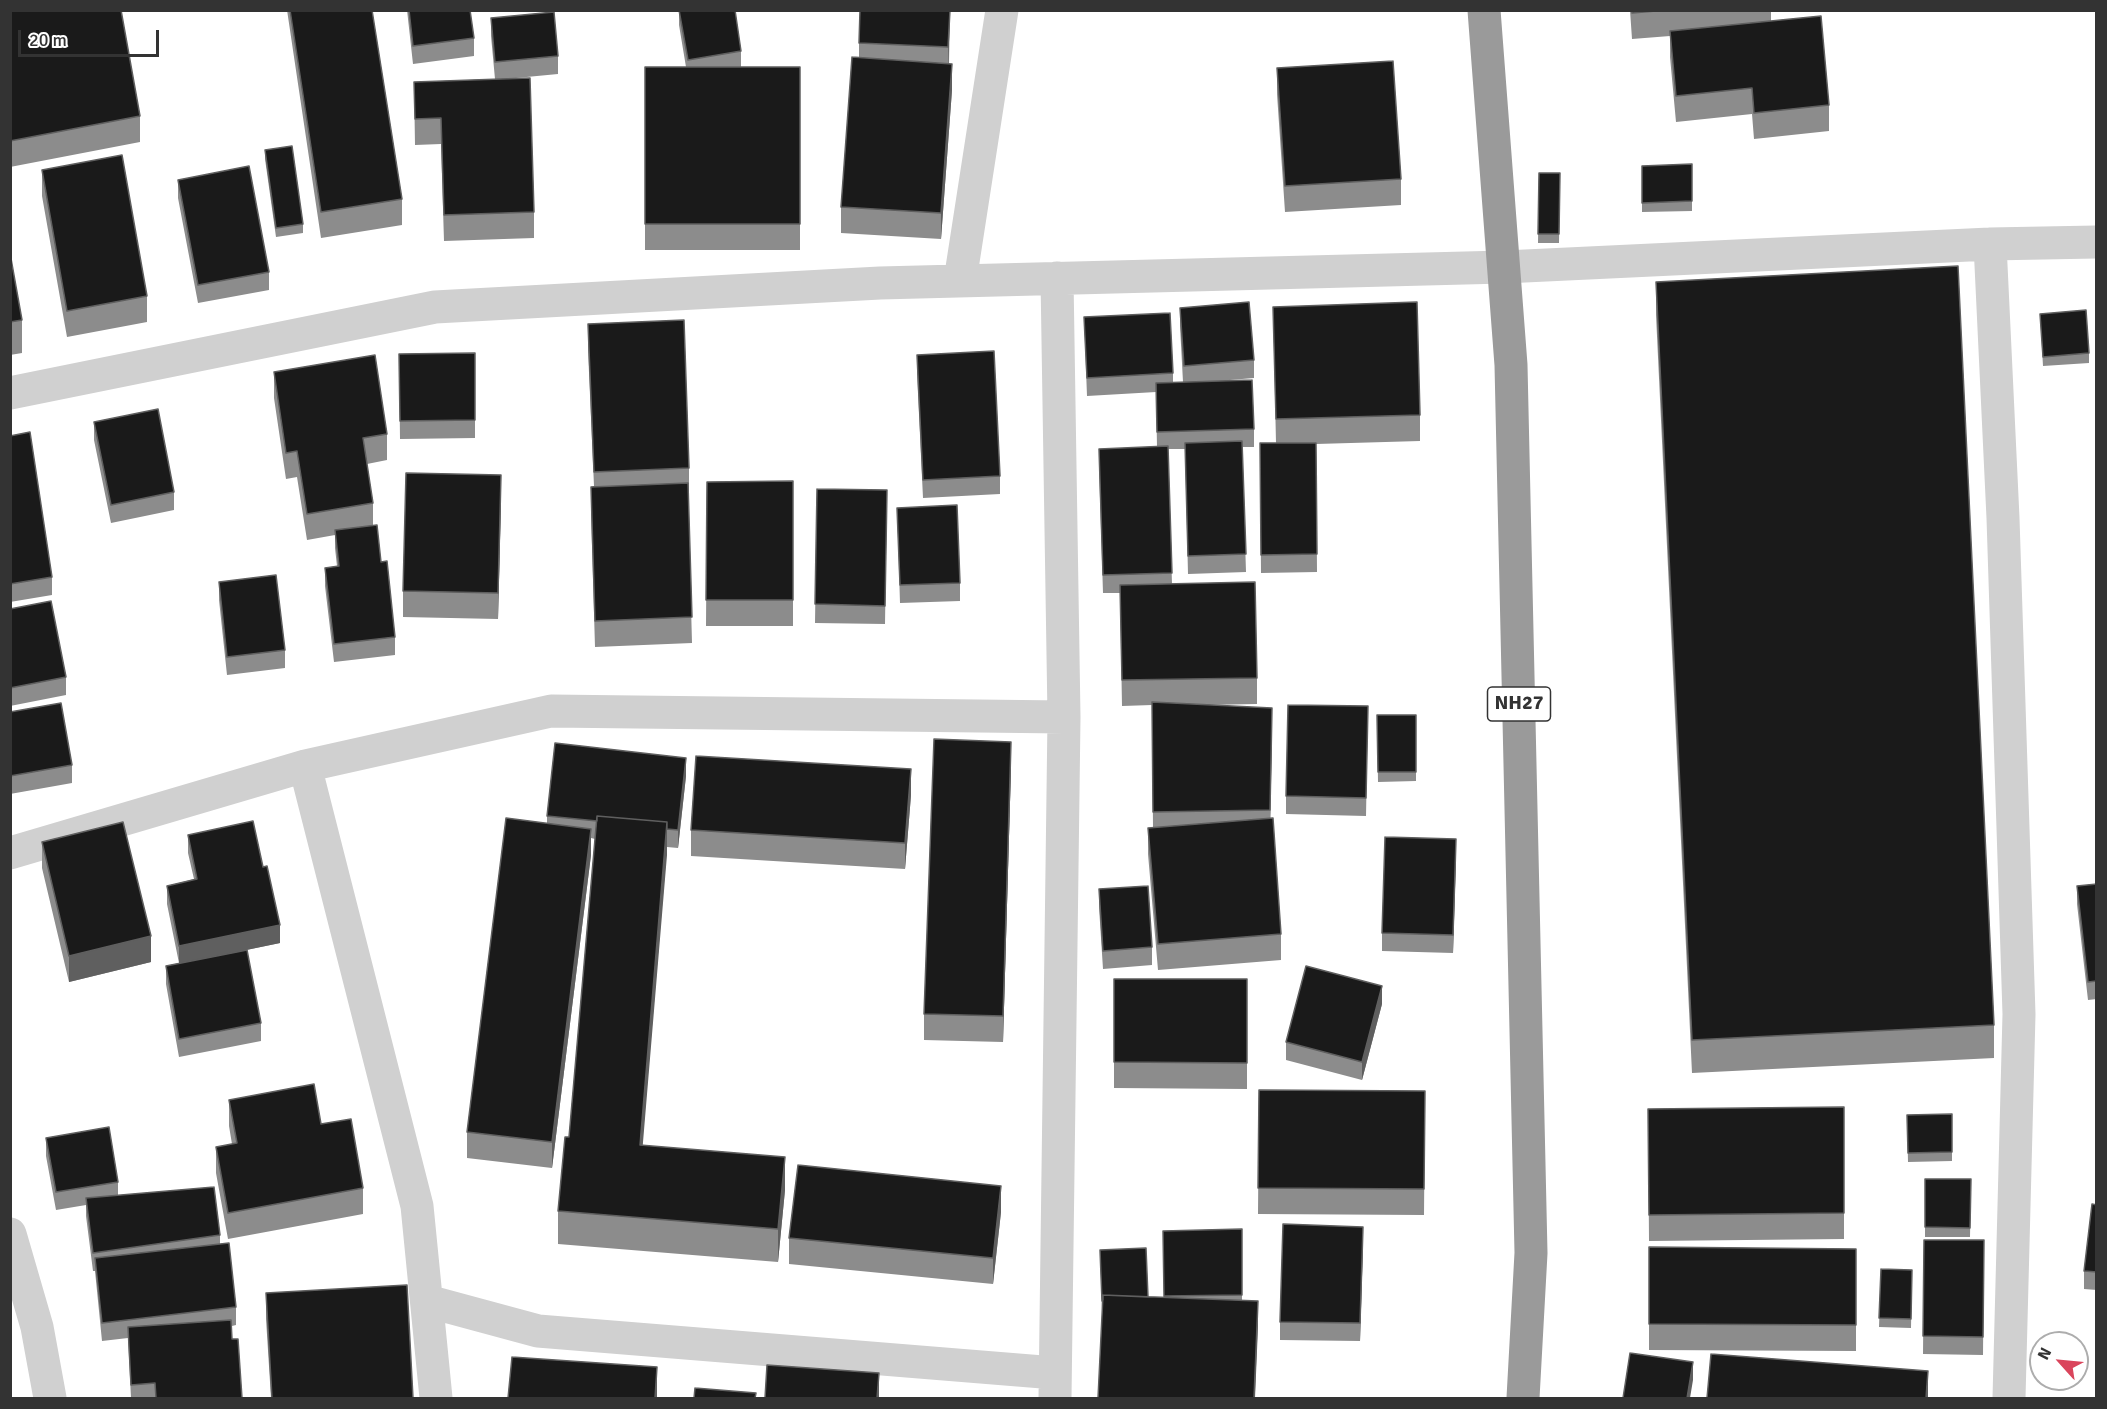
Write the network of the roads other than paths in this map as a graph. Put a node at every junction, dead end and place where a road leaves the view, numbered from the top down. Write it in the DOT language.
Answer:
graph roads {
  1 [pos="1002,10"];
  2 [pos="1484,10"];
  3 [pos="2097,242"];
  4 [pos="1990,244"];
  5 [pos="1504,267"];
  6 [pos="1057,278"];
  7 [pos="960,281"];
  8 [pos="10,393"];
  9 [pos="1064,717"];
  10 [pos="305,766"];
  11 [pos="10,853"];
  12 [pos="10,1234"];
  13 [pos="427,1301"];
  14 [pos="1055,1386"];
  15 [pos="50,1398"];
  16 [pos="436,1398"];
  17 [pos="1523,1398"];
  18 [pos="2009,1398"];
  1 -- 7 [label="street"];
  2 -- 5 [label="highway, NH27"];
  3 -- 4 [label="street"];
  4 -- 5 [label="street"];
  4 -- 18 [label="street"];
  5 -- 6 [label="street"];
  5 -- 17 [label="highway, NH27"];
  6 -- 7 [label="street"];
  6 -- 9 [label="street"];
  7 -- 8 [label="street"];
  9 -- 10 [label="street"];
  9 -- 14 [label="street"];
  10 -- 11 [label="street"];
  10 -- 13 [label="street"];
  12 -- 15 [label="street"];
  13 -- 14 [label="street"];
  13 -- 16 [label="street"];
}
